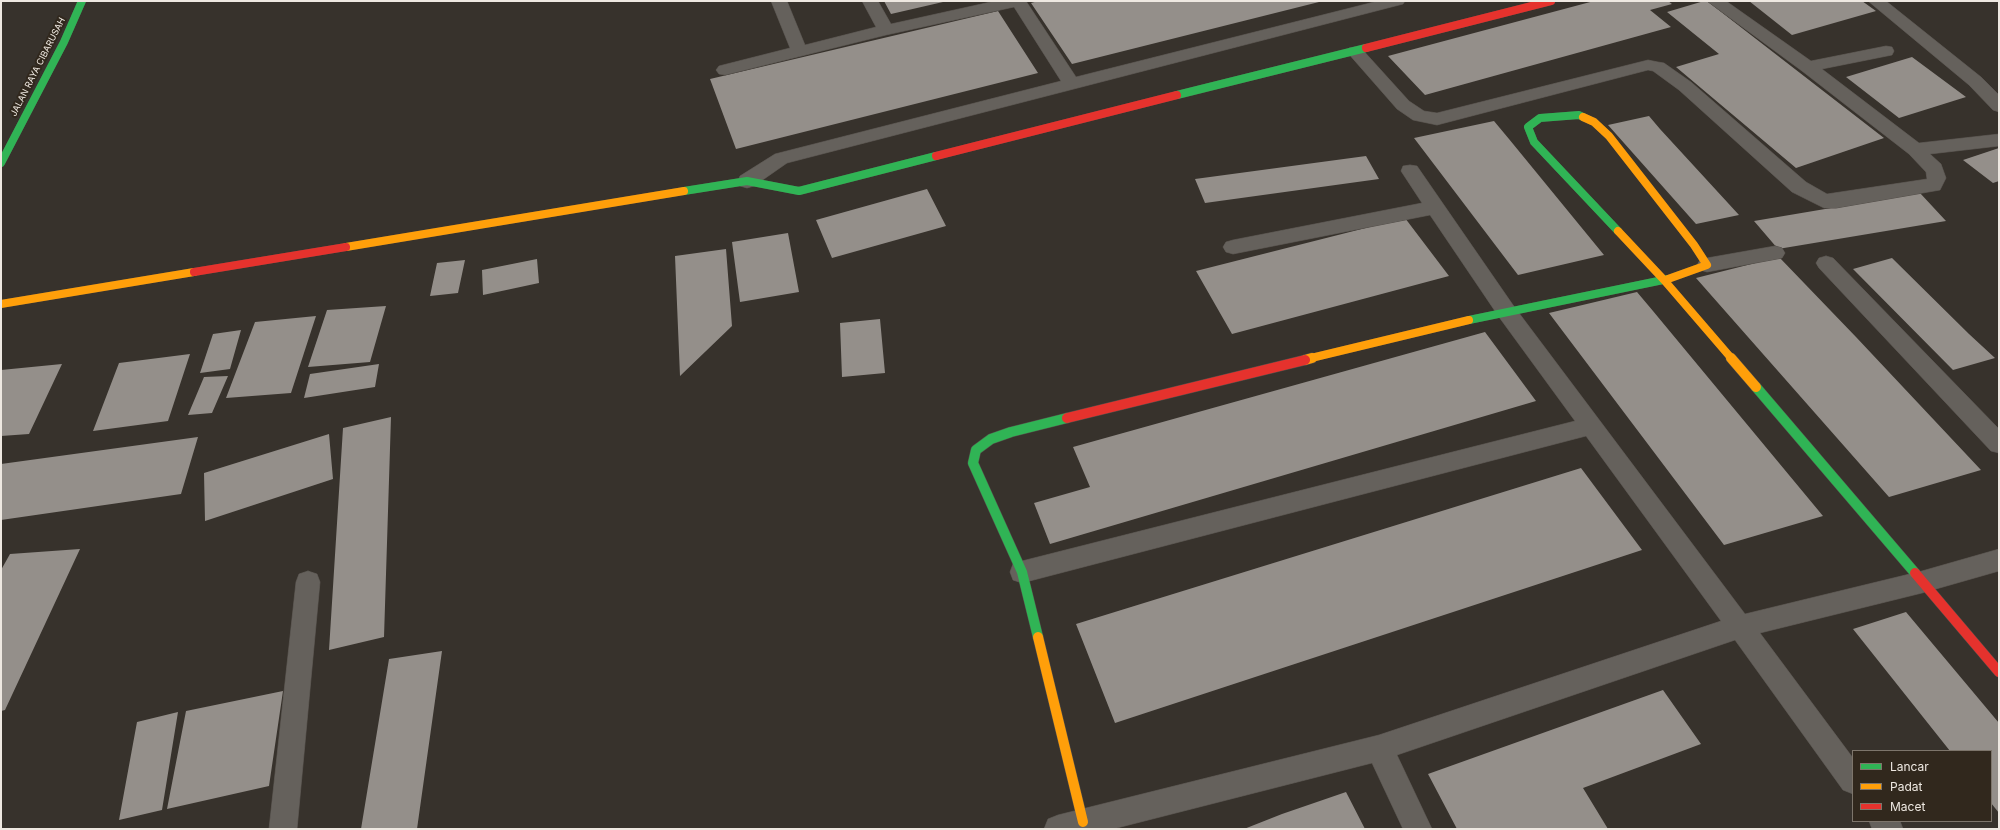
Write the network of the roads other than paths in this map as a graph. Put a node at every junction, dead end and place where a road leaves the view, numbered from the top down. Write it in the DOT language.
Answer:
graph roads {
  1 [pos="82,1"];
  2 [pos="779,1"];
  3 [pos="870,1"];
  4 [pos="1018,1"];
  5 [pos="1397,1"];
  6 [pos="1551,1"];
  7 [pos="1715,1"];
  8 [pos="1876,1"];
  9 [pos="886,30"];
  10 [pos="1886,51"];
  11 [pos="800,52"];
  12 [pos="1355,52"];
  13 [pos="1808,68"];
  14 [pos="725,70"];
  15 [pos="1072,84"];
  16 [pos="1999,106"];
  17 [pos="1999,140"];
  18 [pos="1915,150"];
  19 [pos="1,163"];
  20 [pos="1410,171"];
  21 [pos="748,181"];
  22 [pos="1434,207"];
  23 [pos="1233,247"];
  24 [pos="1775,253"];
  25 [pos="1826,263"];
  26 [pos="1707,265"];
  27 [pos="1664,280"];
  28 [pos="1,304"];
  29 [pos="1506,311"];
  30 [pos="1591,426"];
  31 [pos="1999,444"];
  32 [pos="1999,560"];
  33 [pos="1022,572"];
  34 [pos="308,582"];
  35 [pos="1922,582"];
  36 [pos="1739,627"];
  37 [pos="1999,672"];
  38 [pos="1379,748"];
  39 [pos="1852,779"];
  40 [pos="1082,822"];
  41 [pos="283,829"];
  42 [pos="1058,829"];
  43 [pos="1418,829"];
  1 -- 19 [label="street, JALAN RAYA CIBARUSAH"];
  2 -- 11 [label="street"];
  3 -- 9 [label="street"];
  4 -- 9 [label="street"];
  4 -- 15 [label="street"];
  5 -- 15 [label="street"];
  6 -- 12 [label="street"];
  7 -- 13 [label="street"];
  8 -- 16 [label="street"];
  9 -- 11 [label="street"];
  10 -- 13 [label="street"];
  11 -- 14 [label="street"];
  12 -- 18 [label="street"];
  12 -- 21 [label="street"];
  13 -- 18 [label="street"];
  15 -- 21 [label="street"];
  17 -- 18 [label="street"];
  20 -- 22 [label="street"];
  21 -- 28 [label="street"];
  22 -- 23 [label="street"];
  22 -- 29 [label="street"];
  24 -- 26 [label="street"];
  25 -- 31 [label="street"];
  26 -- 27 [label="street"];
  26 -- 27 [label="street"];
  27 -- 29 [label="street"];
  27 -- 35 [label="street"];
  29 -- 30 [label="street"];
  29 -- 33 [label="street"];
  30 -- 33 [label="street"];
  30 -- 36 [label="street"];
  32 -- 35 [label="street"];
  33 -- 40 [label="street"];
  34 -- 41 [label="street"];
  35 -- 36 [label="street"];
  35 -- 37 [label="street"];
  36 -- 38 [label="street"];
  36 -- 39 [label="street"];
  38 -- 40 [label="street"];
  38 -- 43 [label="street"];
  40 -- 42 [label="street"];
}
